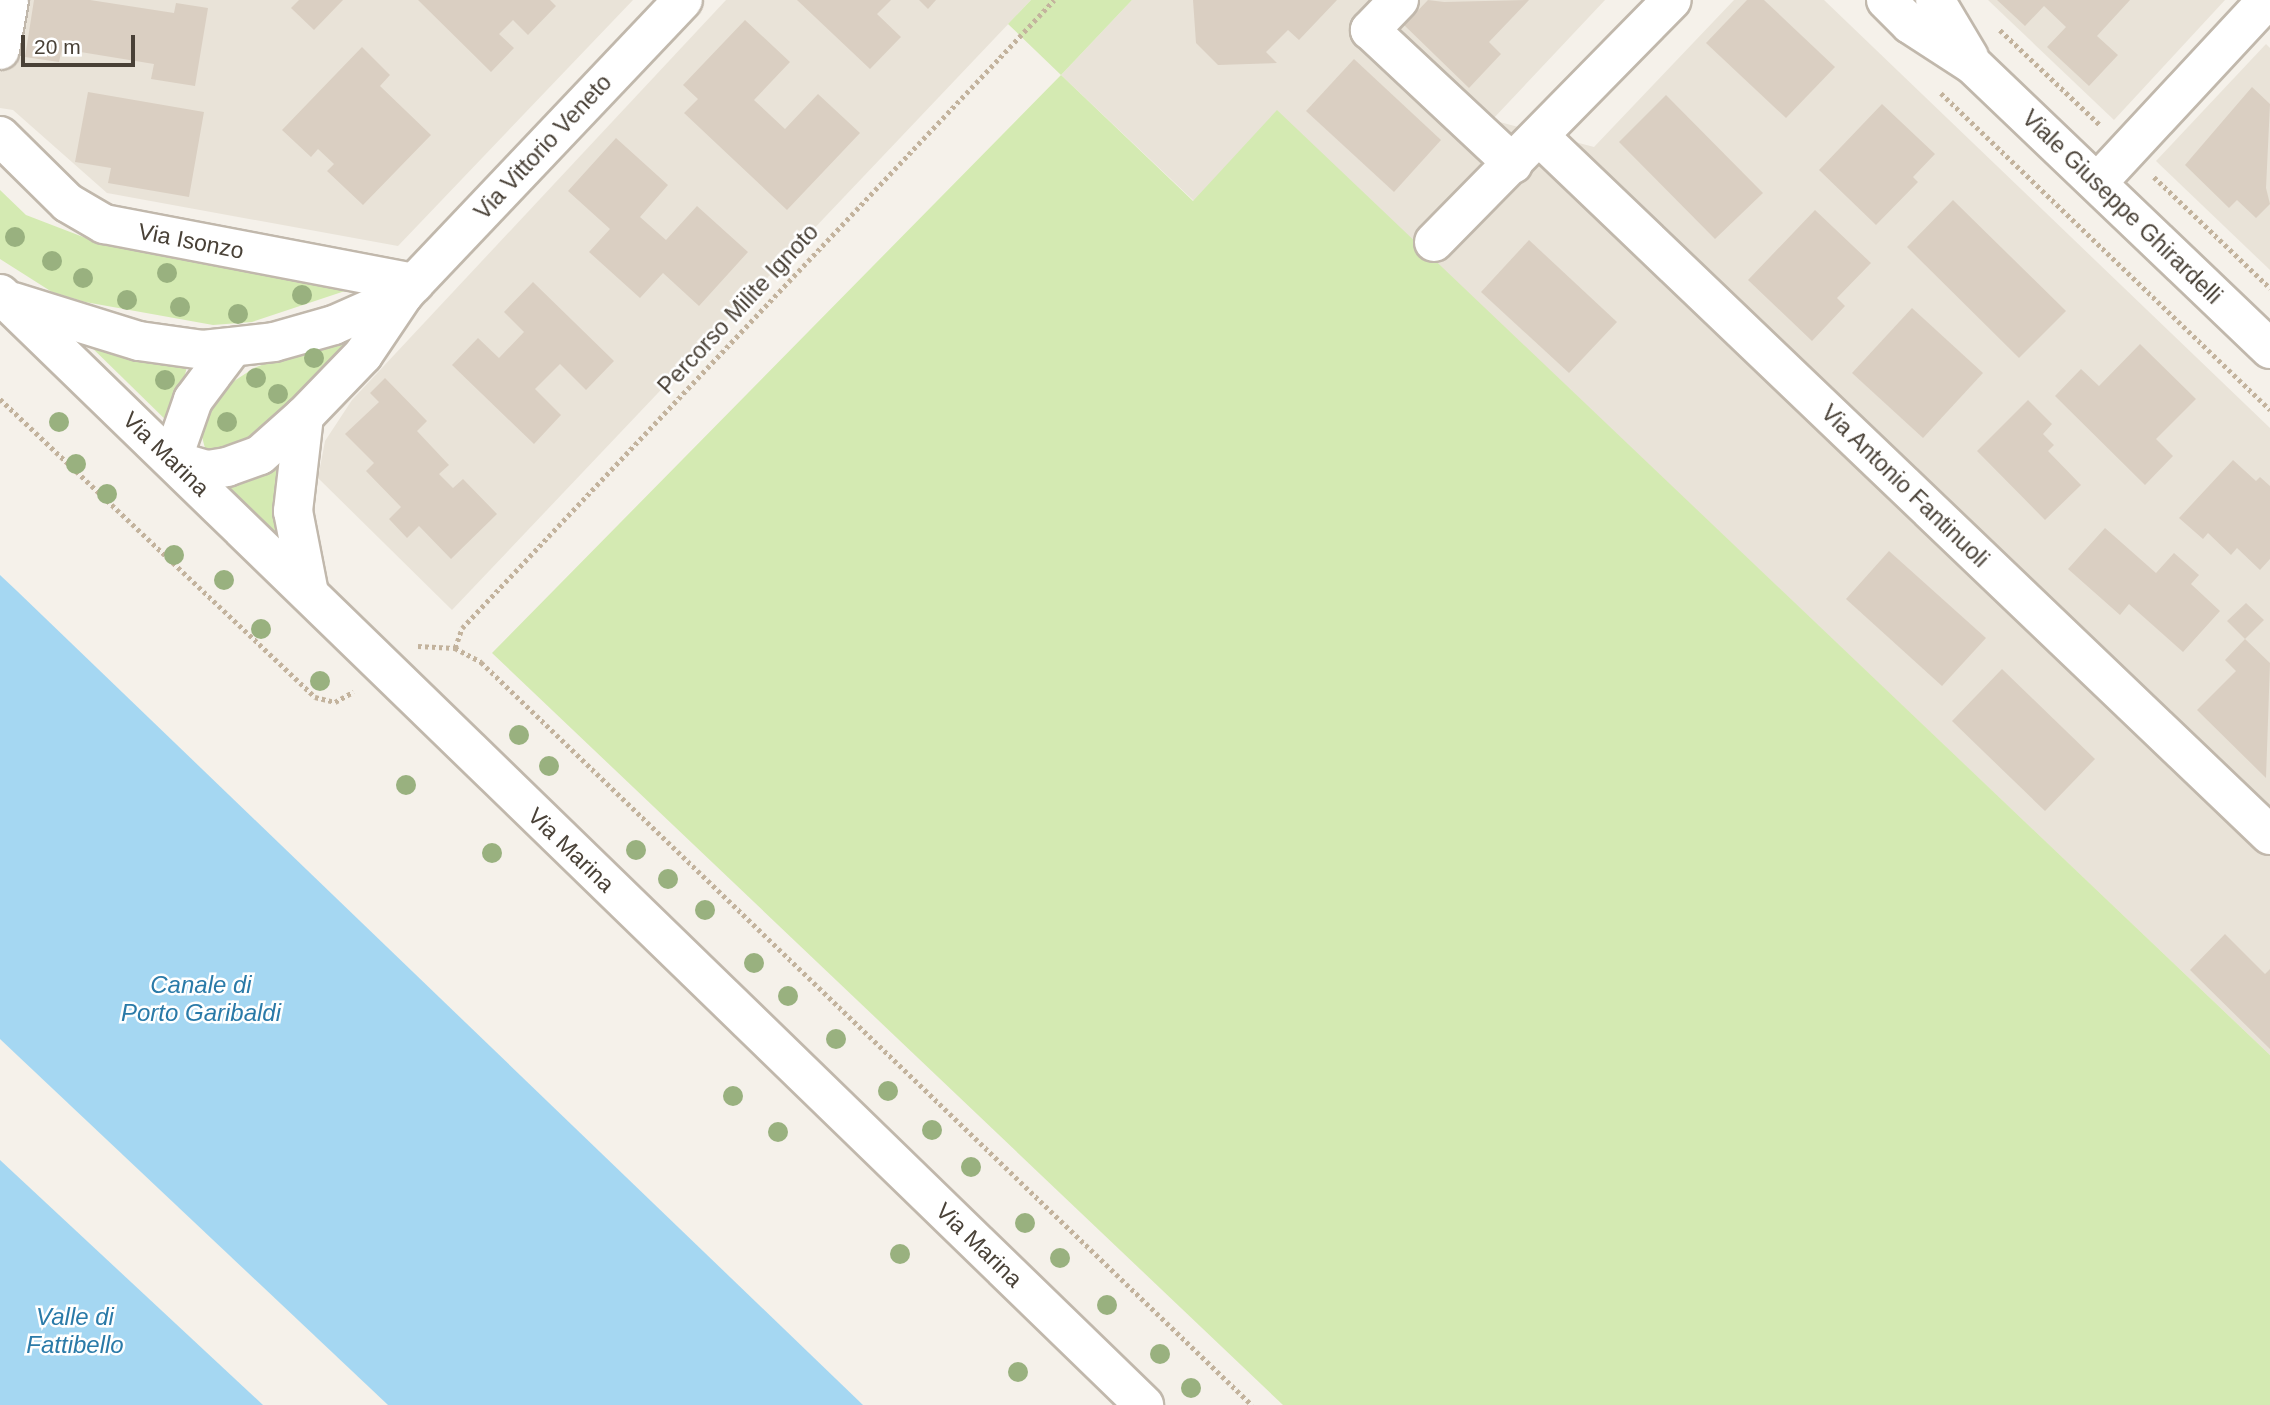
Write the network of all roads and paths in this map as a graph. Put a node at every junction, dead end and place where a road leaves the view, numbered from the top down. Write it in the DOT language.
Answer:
graph roads {
  1 [pos="9,0"];
  2 [pos="1054,0"];
  3 [pos="1399,0"];
  4 [pos="1672,0"];
  5 [pos="1886,0"];
  6 [pos="1935,0"];
  7 [pos="2267,0"];
  8 [pos="672,4"];
  9 [pos="0,50"];
  10 [pos="1973,65"];
  11 [pos="1939,91"];
  12 [pos="0,136"];
  13 [pos="1540,137"];
  14 [pos="1513,164"];
  15 [pos="2098,182"];
  16 [pos="1434,242"];
  17 [pos="409,289"];
  18 [pos="2,297"];
  19 [pos="232,348"];
  20 [pos="2270,349"];
  21 [pos="2270,410"];
  22 [pos="304,416"];
  23 [pos="172,460"];
  24 [pos="309,593"];
  25 [pos="454,648"];
  26 [pos="2270,835"];
  27 [pos="1144,1405"];
  1 -- 9 [label="street"];
  2 -- 25 [label="path, Percorso Milite Ignoto"];
  3 -- 14 [label="street"];
  4 -- 13 [label="street"];
  5 -- 10 [label="street, Viale Giuseppe Ghirardelli"];
  6 -- 10 [label="street, Viale Giuseppe Ghirardelli"];
  7 -- 15 [label="street"];
  8 -- 17 [label="street, Via Vittorio Veneto"];
  10 -- 15 [label="street, Viale Giuseppe Ghirardelli"];
  11 -- 21 [label="path"];
  12 -- 17 [label="street, Via Isonzo"];
  13 -- 14 [label="street"];
  13 -- 26 [label="street, Via Antonio Fantinuoli"];
  14 -- 16 [label="street"];
  15 -- 20 [label="street, Viale Giuseppe Ghirardelli"];
  17 -- 19 [label="street, Via Vittorio Veneto"];
  17 -- 22 [label="street, Via Vittorio Veneto"];
  18 -- 19 [label="street, Via Vittorio Veneto"];
  18 -- 23 [label="street, Via Marina"];
  19 -- 23 [label="street"];
  22 -- 23 [label="street, Via Vittorio Veneto"];
  22 -- 24 [label="street"];
  23 -- 24 [label="street, Via Marina"];
  24 -- 27 [label="street, Via Marina"];
}
